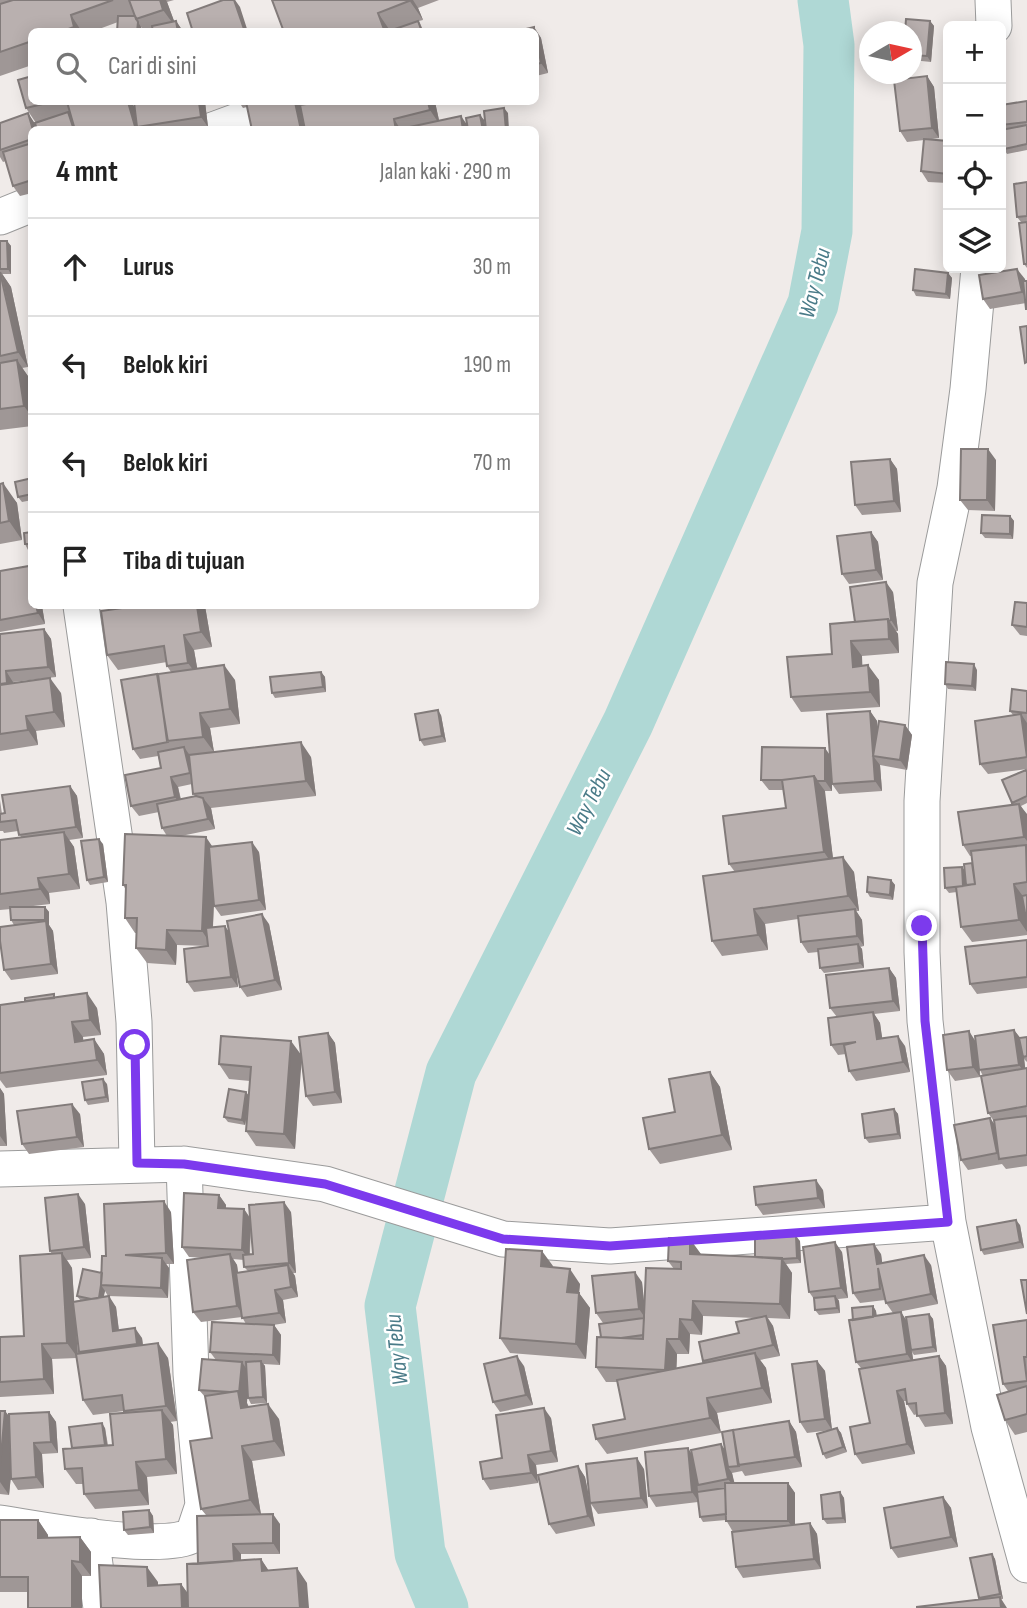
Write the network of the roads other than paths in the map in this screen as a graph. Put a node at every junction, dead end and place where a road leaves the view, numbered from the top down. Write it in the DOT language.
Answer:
graph roads {
  1 [pos="993,0"];
  2 [pos="994,21"];
  3 [pos="281,105"];
  4 [pos="224,126"];
  5 [pos="978,273"];
  6 [pos="81,609"];
  7 [pos="137,1163"];
  8 [pos="184,1164"];
  9 [pos="0,1169"];
  10 [pos="948,1222"];
  11 [pos="0,1523"];
  12 [pos="91,1536"];
  13 [pos="1027,1565"];
  14 [pos="101,1608"];
  1 -- 2 [label="street"];
  3 -- 4 [label="street"];
  5 -- 10 [label="street"];
  6 -- 7 [label="street"];
  7 -- 8 [label="street"];
  7 -- 9 [label="street"];
  8 -- 10 [label="street"];
  8 -- 12 [label="street"];
  10 -- 13 [label="street"];
  11 -- 12 [label="street"];
  12 -- 14 [label="street"];
}
